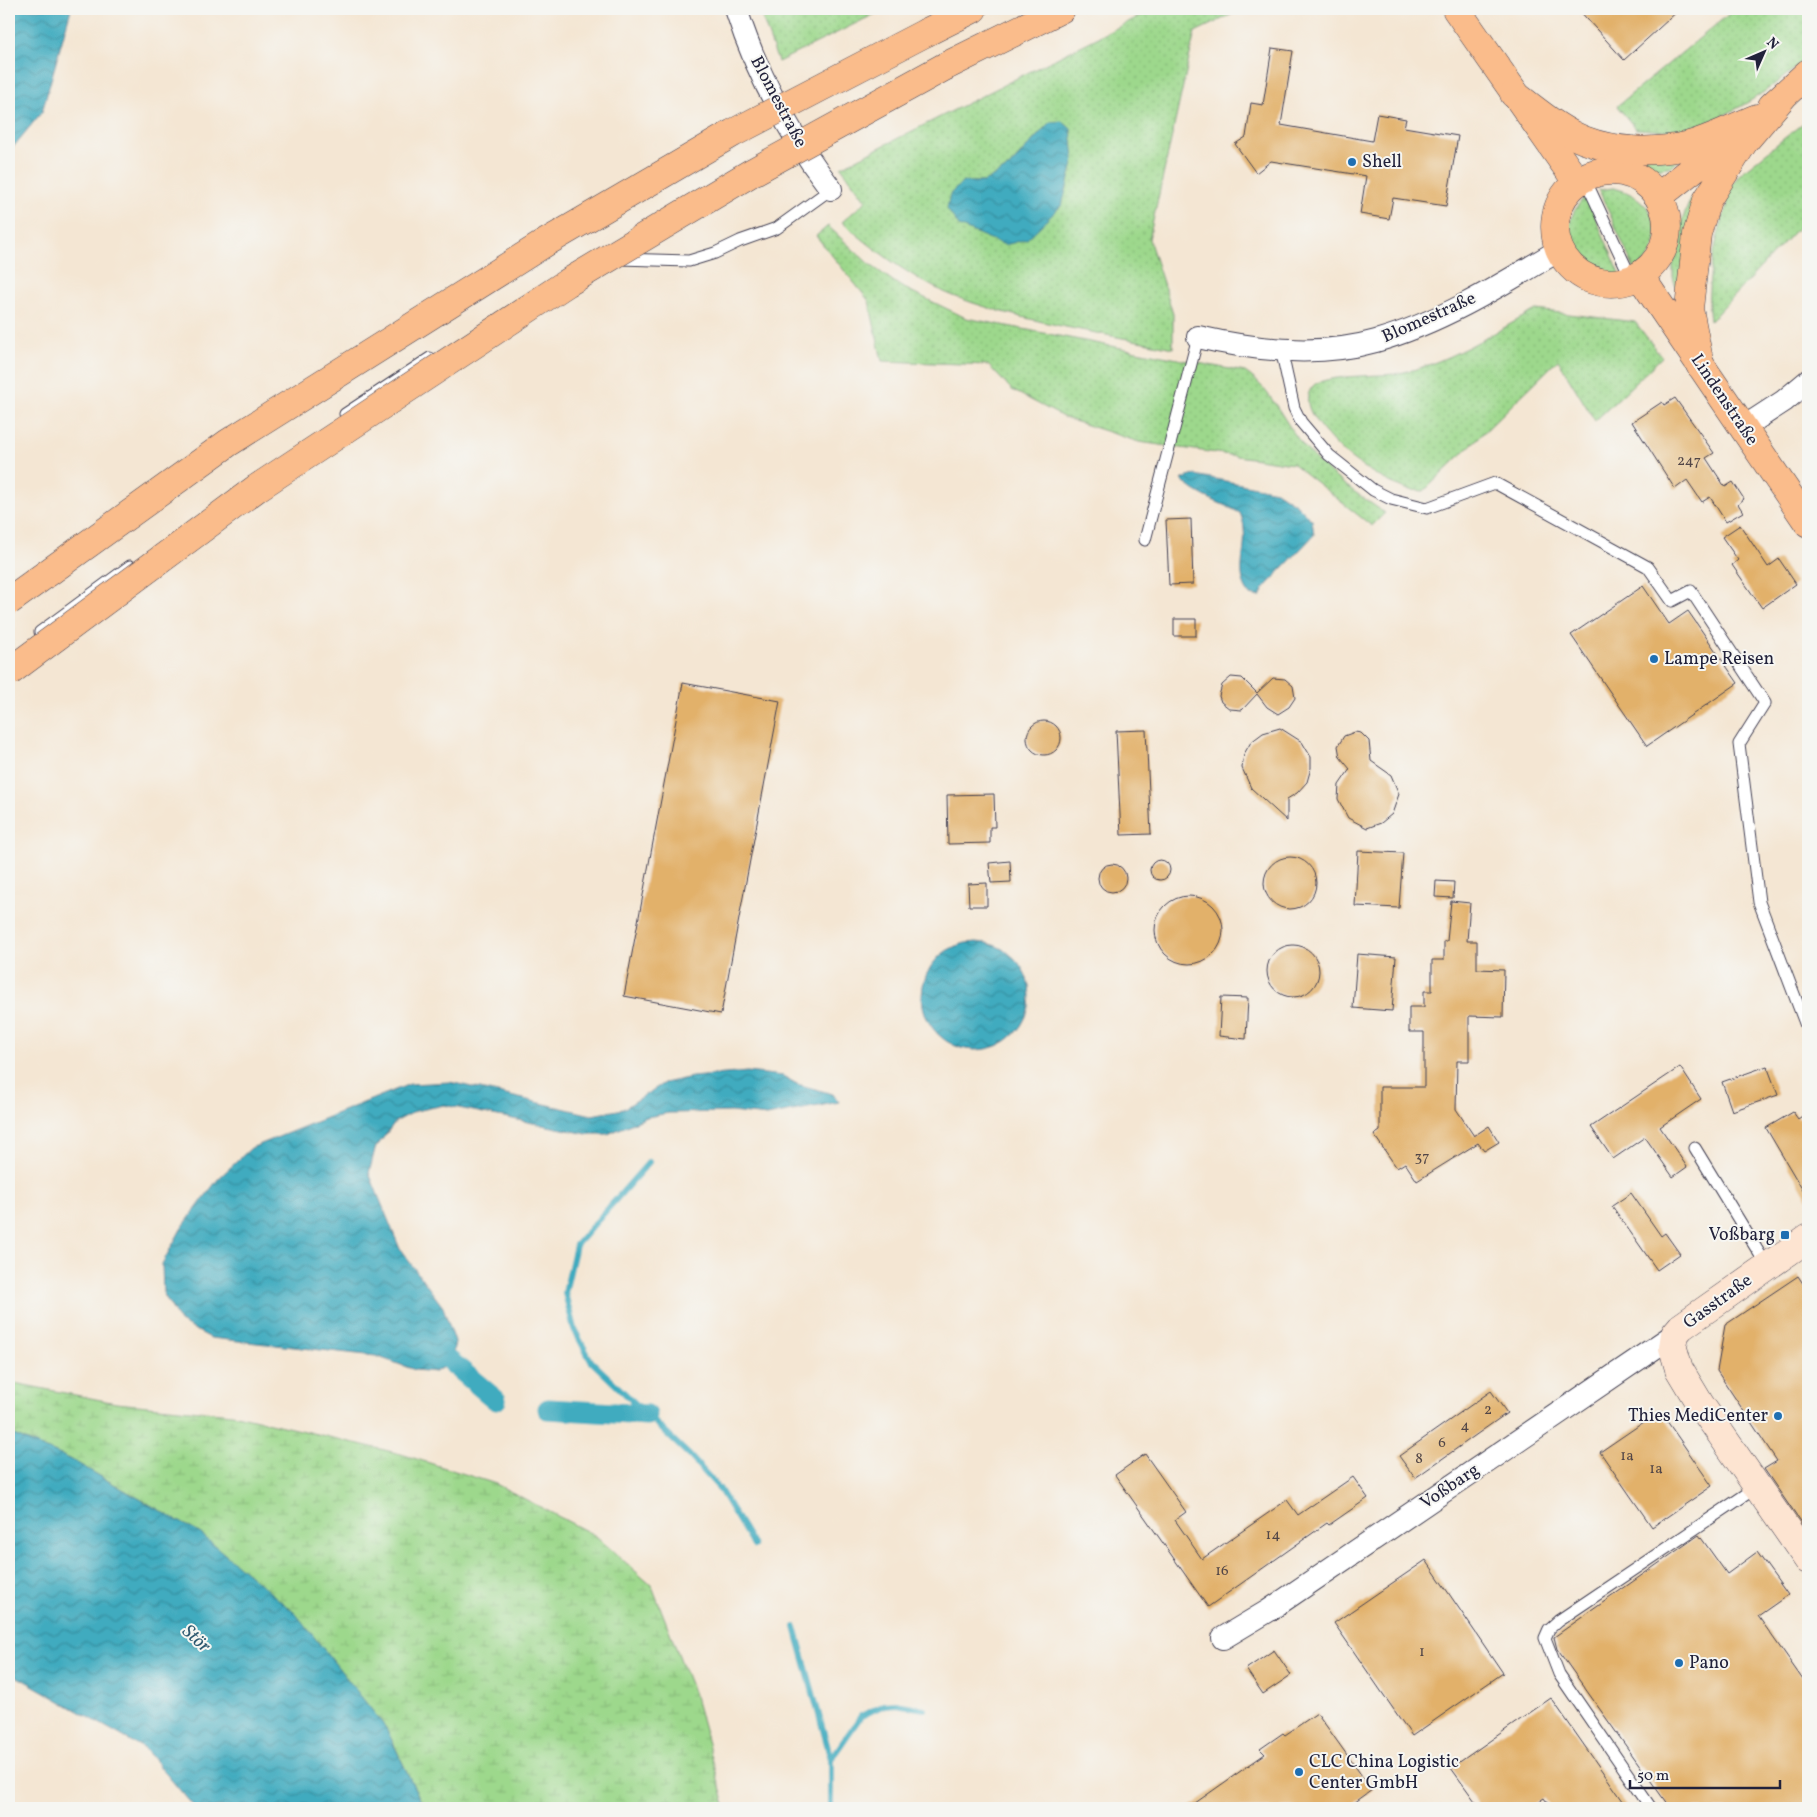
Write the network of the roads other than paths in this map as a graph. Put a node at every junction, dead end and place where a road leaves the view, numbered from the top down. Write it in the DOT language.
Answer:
graph roads {
  1 [pos="736,9"];
  2 [pos="973,9"];
  3 [pos="1061,9"];
  4 [pos="1456,9"];
  5 [pos="1808,73"];
  6 [pos="1514,94"];
  7 [pos="1785,94"];
  8 [pos="1757,118"];
  9 [pos="1580,180"];
  10 [pos="831,189"];
  11 [pos="1659,196"];
  12 [pos="1559,250"];
  13 [pos="1636,278"];
  14 [pos="498,314"];
  15 [pos="1198,337"];
  16 [pos="1281,349"];
  17 [pos="441,351"];
  18 [pos="1700,365"];
  19 [pos="1808,381"];
  20 [pos="333,421"];
  21 [pos="1744,427"];
  22 [pos="268,466"];
  23 [pos="220,500"];
  24 [pos="1808,523"];
  25 [pos="1145,540"];
  26 [pos="142,557"];
  27 [pos="9,602"];
  28 [pos="30,640"];
  29 [pos="9,672"];
  30 [pos="1808,1031"];
  31 [pos="1695,1148"];
  32 [pos="1808,1238"];
  33 [pos="1767,1266"];
  34 [pos="1675,1334"];
  35 [pos="1758,1487"];
  36 [pos="1808,1560"];
  37 [pos="1223,1638"];
  38 [pos="1651,1808"];
  1 -- 10 [label="street, Blomestraße"];
  2 -- 27 [label="main road, bridge"];
  3 -- 29 [label="main road, bridge"];
  4 -- 6 [label="main road"];
  5 -- 7 [label="main road"];
  6 -- 8 [label="main road"];
  6 -- 9 [label="main road"];
  7 -- 8 [label="main road"];
  7 -- 18 [label="main road"];
  8 -- 11 [label="main road"];
  9 -- 11 [label="main road"];
  9 -- 12 [label="main road"];
  9 -- 13 [label="lane"];
  10 -- 14 [label="lane"];
  11 -- 13 [label="main road"];
  12 -- 13 [label="main road"];
  12 -- 16 [label="street, Blomestraße"];
  13 -- 18 [label="main road, Lindenstraße"];
  15 -- 16 [label="street, Blomestraße"];
  15 -- 25 [label="lane"];
  16 -- 30 [label="lane"];
  17 -- 20 [label="lane"];
  18 -- 21 [label="main road, Lindenstraße"];
  19 -- 21 [label="street"];
  21 -- 24 [label="main road, Lindenstraße"];
  22 -- 23 [label="lane"];
  26 -- 28 [label="lane"];
  31 -- 33 [label="lane"];
  32 -- 33 [label="street, Gasstraße"];
  33 -- 34 [label="street, Gasstraße"];
  34 -- 35 [label="street, Gasstraße"];
  34 -- 37 [label="street, Voßbarg"];
  35 -- 36 [label="street, Gasstraße"];
  35 -- 38 [label="lane"];
}
